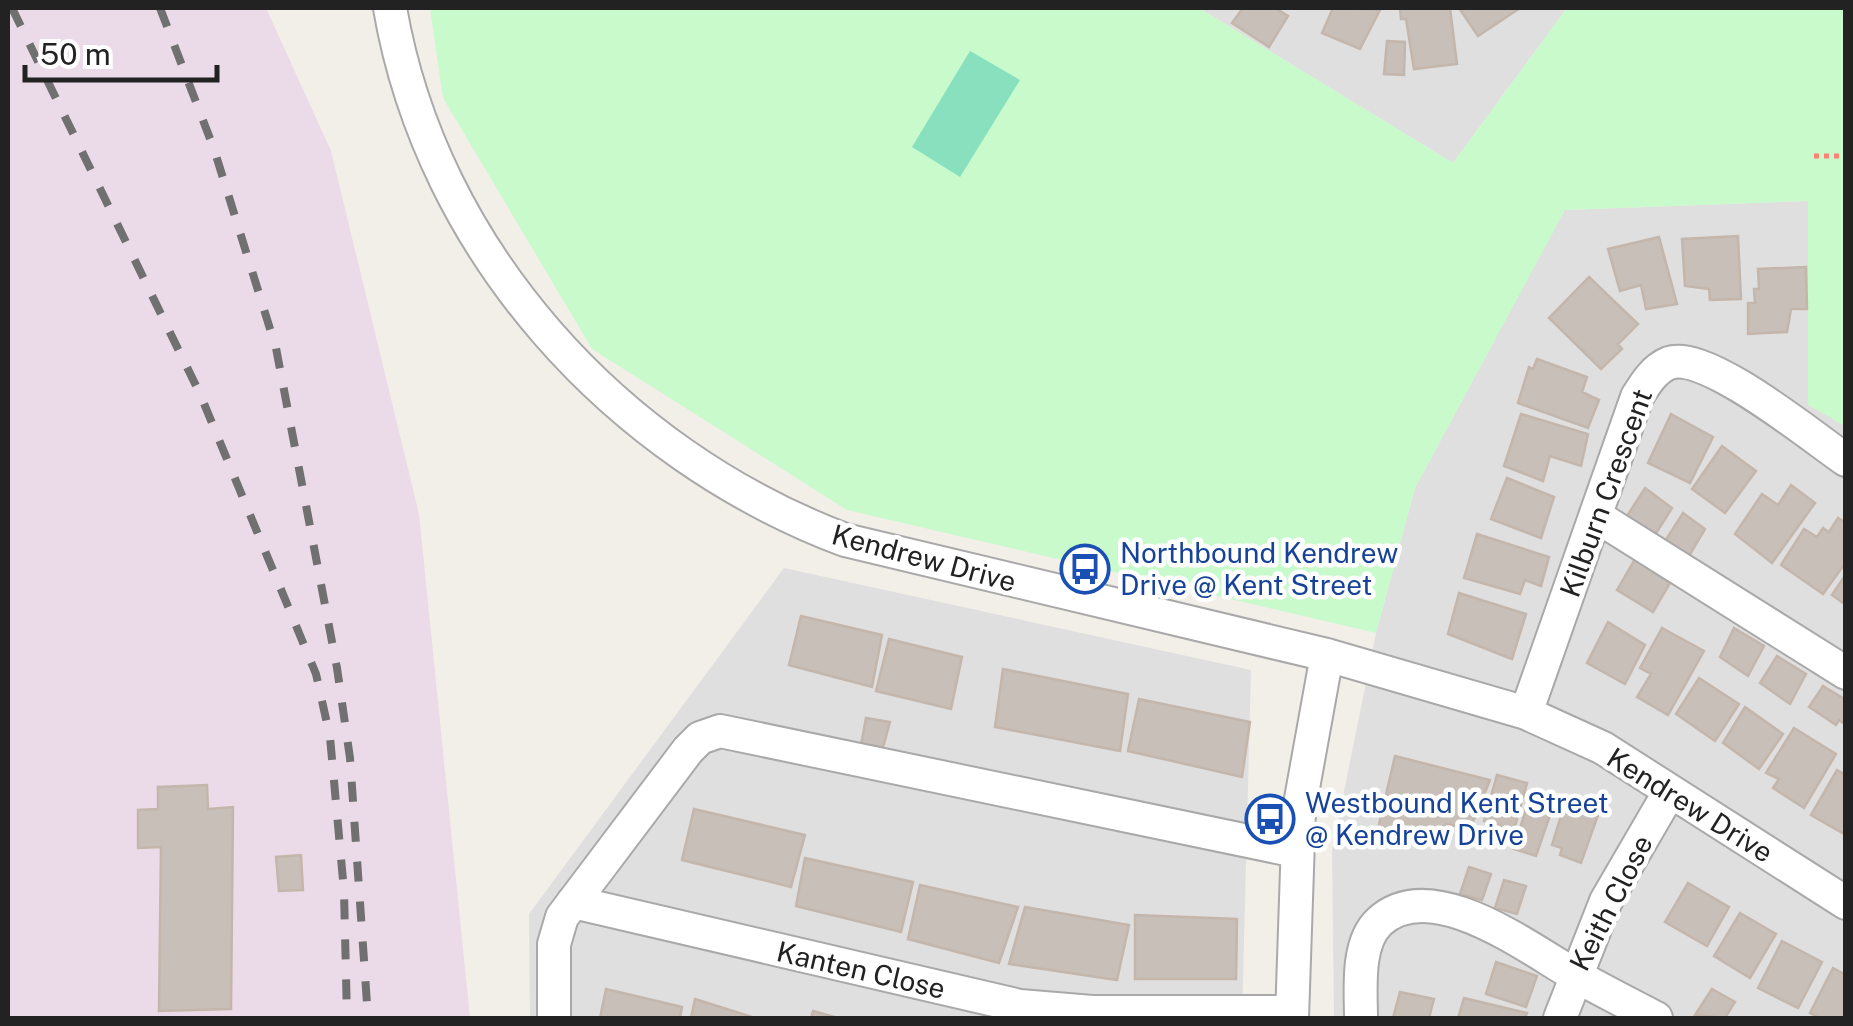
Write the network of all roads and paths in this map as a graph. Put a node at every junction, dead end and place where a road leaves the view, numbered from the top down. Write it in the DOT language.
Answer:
graph roads {
  1 [pos="390,8"];
  2 [pos="1814,156"];
  3 [pos="1846,156"];
  4 [pos="1846,460"];
  5 [pos="1596,516"];
  6 [pos="1327,655"];
  7 [pos="1846,673"];
  8 [pos="1526,713"];
  9 [pos="1670,791"];
  10 [pos="1296,851"];
  11 [pos="572,902"];
  12 [pos="1846,903"];
  13 [pos="1574,974"];
  14 [pos="1292,1015"];
  15 [pos="554,1018"];
  16 [pos="1361,1018"];
  17 [pos="1560,1018"];
  18 [pos="1656,1018"];
  1 -- 6 [label="street, Kendrew Drive"];
  2 -- 3 [label="path"];
  4 -- 5 [label="street, Kilburn Crescent"];
  5 -- 7 [label="street"];
  5 -- 8 [label="street, Kilburn Crescent"];
  6 -- 8 [label="street, Kendrew Drive"];
  6 -- 10 [label="street"];
  8 -- 9 [label="street, Kendrew Drive"];
  9 -- 12 [label="street, Kendrew Drive"];
  9 -- 13 [label="street, Keith Close"];
  10 -- 11 [label="street"];
  10 -- 14 [label="street"];
  11 -- 14 [label="street, Kanten Close"];
  11 -- 15 [label="street"];
  13 -- 16 [label="street"];
  13 -- 17 [label="street, Keith Close"];
  13 -- 18 [label="street"];
}
